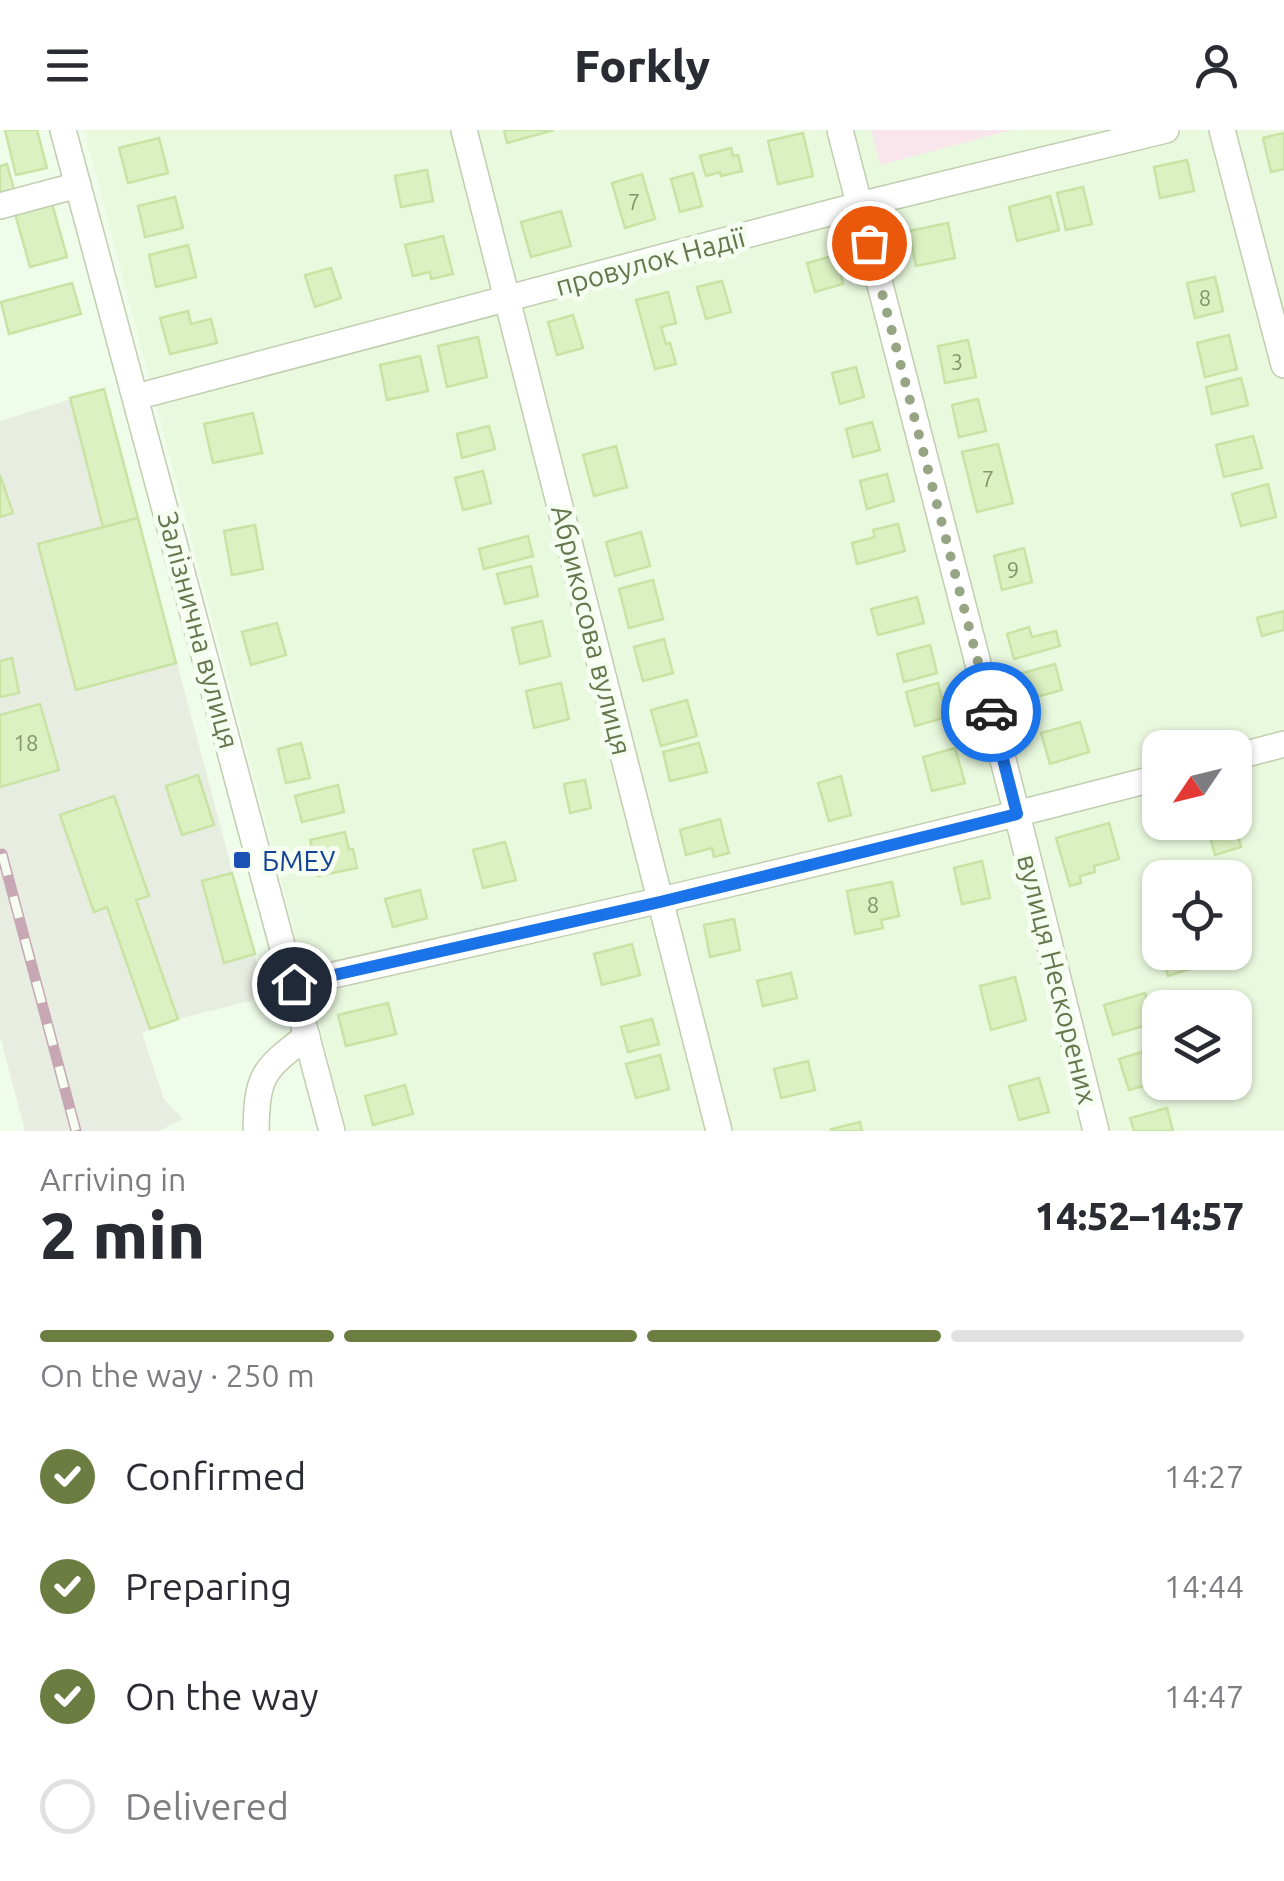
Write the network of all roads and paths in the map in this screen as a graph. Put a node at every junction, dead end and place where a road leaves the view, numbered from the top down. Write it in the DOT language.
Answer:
graph roads {
  1 [pos="63,130"];
  2 [pos="464,130"];
  3 [pos="840,130"];
  4 [pos="1166,130"];
  5 [pos="1222,130"];
  6 [pos="78,185"];
  7 [pos="859,205"];
  8 [pos="0,206"];
  9 [pos="508,300"];
  10 [pos="1284,364"];
  11 [pos="136,397"];
  12 [pos="1284,744"];
  13 [pos="1252,752"];
  14 [pos="1142,782"];
  15 [pos="1017,814"];
  16 [pos="660,902"];
  17 [pos="294,984"];
  18 [pos="307,1036"];
  19 [pos="256,1131"];
  20 [pos="332,1131"];
  21 [pos="719,1131"];
  22 [pos="1096,1131"];
  1 -- 6 [label="street, Залізнична вулиця"];
  2 -- 9 [label="street, Абрикосова вулиця"];
  3 -- 7 [label="street, вулиця Нескорених"];
  4 -- 7 [label="street, провулок Надії"];
  5 -- 10 [label="street"];
  6 -- 8 [label="street"];
  6 -- 11 [label="street, Залізнична вулиця"];
  7 -- 9 [label="street, провулок Надії"];
  7 -- 15 [label="street, вулиця Нескорених"];
  9 -- 11 [label="street, провулок Надії"];
  9 -- 16 [label="street, Абрикосова вулиця"];
  11 -- 17 [label="street, Залізнична вулиця"];
  12 -- 13 [label="street"];
  14 -- 15 [label="street"];
  15 -- 16 [label="street"];
  15 -- 22 [label="street, вулиця Нескорених"];
  16 -- 17 [label="street"];
  16 -- 21 [label="street, Абрикосова вулиця"];
  17 -- 18 [label="street, Залізнична вулиця"];
  18 -- 19 [label="street"];
  18 -- 20 [label="street, Залізнична вулиця"];
}
